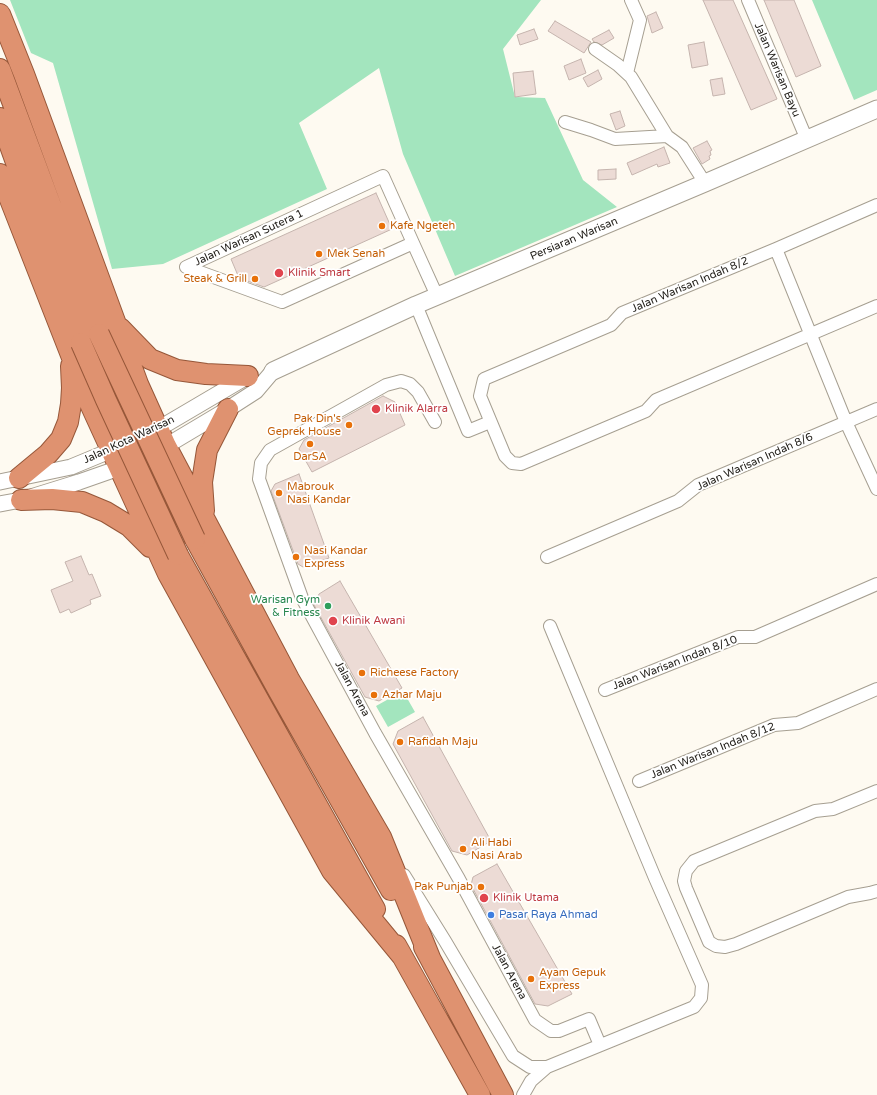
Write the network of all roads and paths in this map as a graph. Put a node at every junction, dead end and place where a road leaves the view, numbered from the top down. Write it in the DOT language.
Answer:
graph roads {
  1 [pos="631,0"];
  2 [pos="748,0"];
  3 [pos="0,14"];
  4 [pos="595,49"];
  5 [pos="0,69"];
  6 [pos="627,74"];
  7 [pos="877,109"];
  8 [pos="0,118"];
  9 [pos="565,122"];
  10 [pos="667,136"];
  11 [pos="807,140"];
  12 [pos="0,174"];
  13 [pos="705,183"];
  14 [pos="877,205"];
  15 [pos="413,243"];
  16 [pos="776,249"];
  17 [pos="437,296"];
  18 [pos="416,305"];
  19 [pos="877,306"];
  20 [pos="110,311"];
  21 [pos="811,333"];
  22 [pos="83,343"];
  23 [pos="273,371"];
  24 [pos="248,376"];
  25 [pos="138,384"];
  26 [pos="91,406"];
  27 [pos="228,409"];
  28 [pos="877,409"];
  29 [pos="436,422"];
  30 [pos="490,422"];
  31 [pos="846,422"];
  32 [pos="162,437"];
  33 [pos="116,459"];
  34 [pos="19,478"];
  35 [pos="0,482"];
  36 [pos="877,489"];
  37 [pos="191,494"];
  38 [pos="21,500"];
  39 [pos="0,504"];
  40 [pos="204,516"];
  41 [pos="143,519"];
  42 [pos="547,557"];
  43 [pos="168,574"];
  44 [pos="877,584"];
  45 [pos="550,626"];
  46 [pos="877,689"];
  47 [pos="605,690"];
  48 [pos="639,781"];
  49 [pos="877,791"];
  50 [pos="381,837"];
  51 [pos="877,891"];
  52 [pos="402,956"];
  53 [pos="430,958"];
  54 [pos="600,1045"];
  55 [pos="547,1067"];
  56 [pos="480,1095"];
  57 [pos="503,1095"];
  58 [pos="523,1095"];
  1 -- 6 [label="street"];
  2 -- 11 [label="street, Jalan Warisan Bayu"];
  3 -- 20 [label="highway"];
  4 -- 6 [label="street"];
  5 -- 22 [label="highway"];
  6 -- 10 [label="street"];
  7 -- 11 [label="main road, Persiaran Warisan"];
  8 -- 22 [label="highway"];
  9 -- 10 [label="street"];
  10 -- 13 [label="street"];
  11 -- 13 [label="main road, Persiaran Warisan"];
  12 -- 22 [label="highway"];
  13 -- 17 [label="main road, Persiaran Warisan"];
  14 -- 16 [label="street, Jalan Warisan Indah 8/2"];
  15 -- 15 [label="street, Jalan Warisan Sutera 1"];
  15 -- 17 [label="street, Jalan Warisan Sutera 1"];
  16 -- 21 [label="street"];
  16 -- 30 [label="street, Jalan Warisan Indah 8/2"];
  17 -- 18 [label="main road, Persiaran Warisan"];
  18 -- 23 [label="main road, Persiaran Warisan"];
  18 -- 30 [label="street"];
  19 -- 21 [label="street"];
  20 -- 24 [label="highway"];
  20 -- 25 [label="highway"];
  21 -- 30 [label="street"];
  21 -- 31 [label="street"];
  22 -- 26 [label="highway"];
  22 -- 34 [label="highway"];
  22 -- 52 [label="highway, bridge"];
  22 -- 53 [label="highway, bridge"];
  23 -- 24 [label="street, Jalan Kota Warisan"];
  23 -- 27 [label="street"];
  24 -- 32 [label="street, Jalan Kota Warisan"];
  25 -- 26 [label="highway"];
  25 -- 32 [label="highway"];
  26 -- 33 [label="highway"];
  27 -- 32 [label="street"];
  27 -- 40 [label="highway"];
  28 -- 31 [label="street, Jalan Warisan Indah 8/6"];
  29 -- 54 [label="street, Jalan Arena"];
  31 -- 36 [label="street"];
  31 -- 42 [label="street, Jalan Warisan Indah 8/6"];
  32 -- 33 [label="street"];
  32 -- 37 [label="highway"];
  33 -- 34 [label="street, Jalan Kota Warisan"];
  33 -- 38 [label="street, Jalan Kota Warisan"];
  33 -- 41 [label="highway"];
  34 -- 35 [label="street, Jalan Kota Warisan"];
  37 -- 40 [label="highway"];
  37 -- 41 [label="highway"];
  38 -- 39 [label="street, Jalan Kota Warisan"];
  38 -- 43 [label="highway"];
  40 -- 50 [label="highway"];
  41 -- 43 [label="highway"];
  43 -- 52 [label="highway"];
  44 -- 47 [label="street, Jalan Warisan Indah 8/10"];
  45 -- 54 [label="street"];
  46 -- 48 [label="street, Jalan Warisan Indah 8/12"];
  49 -- 51 [label="street"];
  50 -- 53 [label="highway"];
  50 -- 55 [label="street"];
  52 -- 56 [label="highway"];
  53 -- 57 [label="highway"];
  54 -- 55 [label="street"];
  55 -- 58 [label="street"];
}
